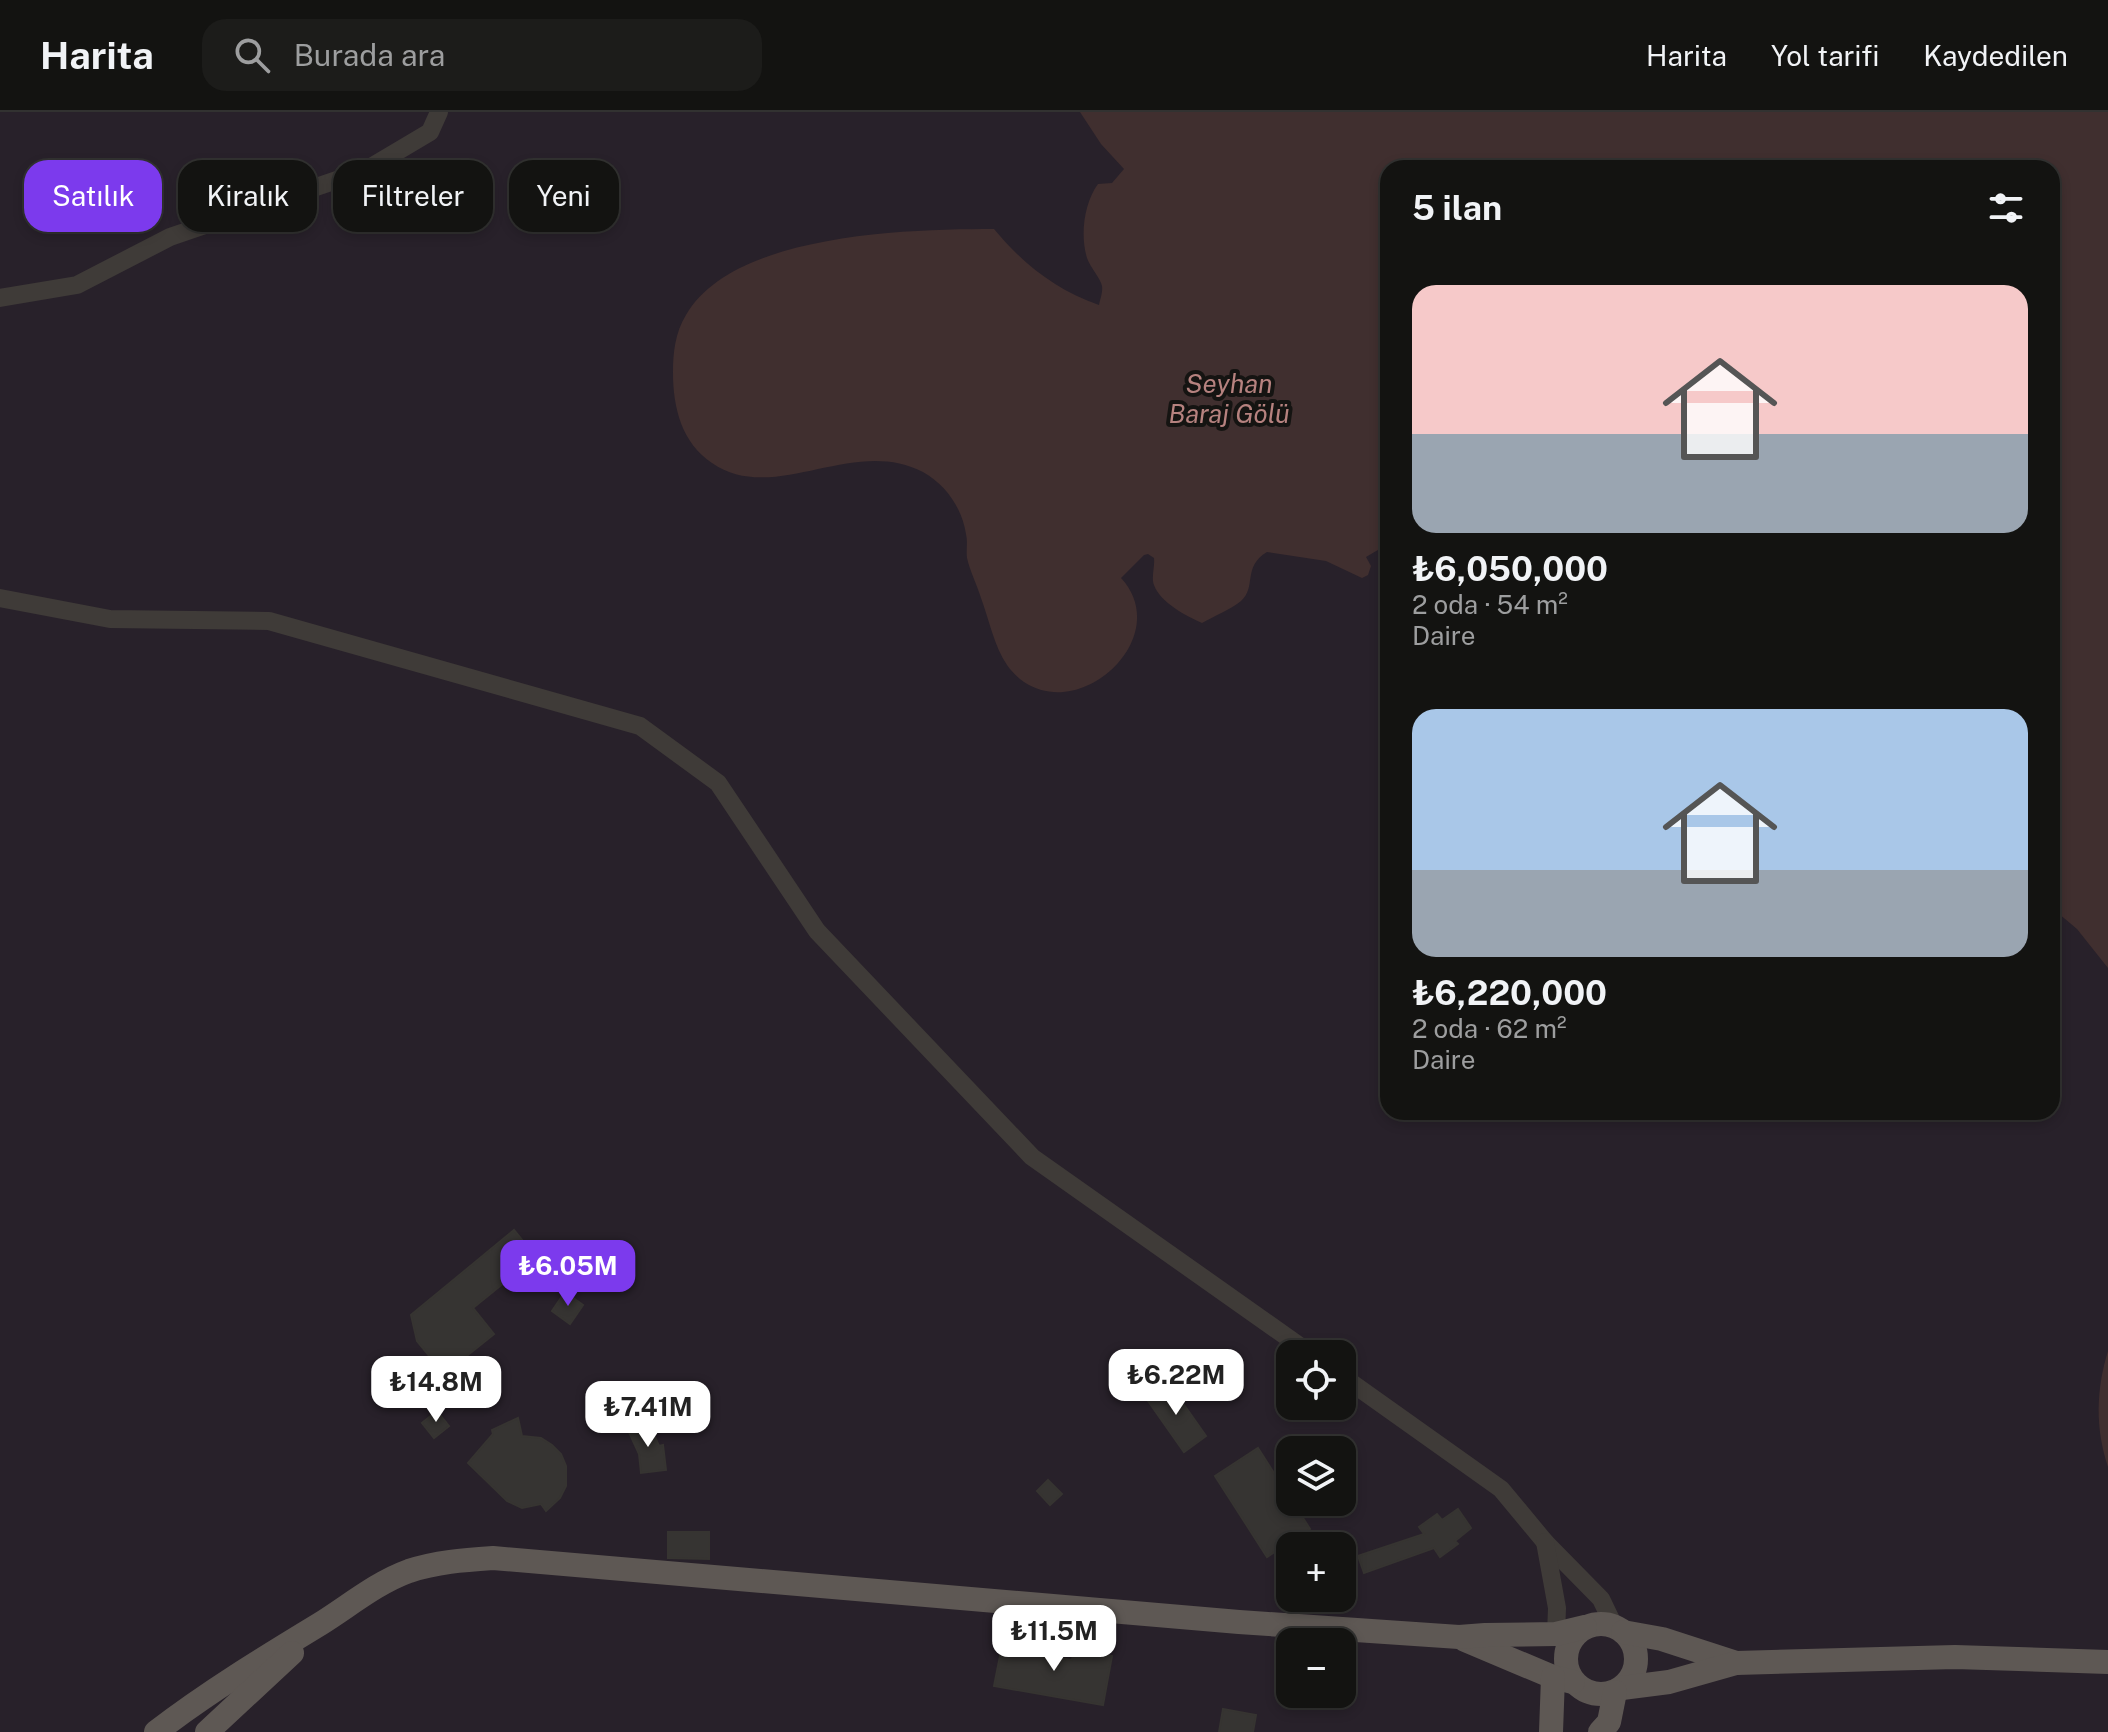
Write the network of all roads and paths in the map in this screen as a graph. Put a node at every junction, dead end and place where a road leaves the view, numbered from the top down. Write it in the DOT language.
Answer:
graph roads {
  1 [pos="439,112"];
  2 [pos="0,298"];
  3 [pos="0,598"];
  4 [pos="1291,1340"];
  5 [pos="1356,1386"];
  6 [pos="1545,1542"];
  7 [pos="322,1623"];
  8 [pos="1585,1627"];
  9 [pos="1619,1629"];
  10 [pos="1556,1634"];
  11 [pos="1459,1637"];
  12 [pos="2108,1662"];
  13 [pos="1736,1663"];
  14 [pos="1563,1680"];
  15 [pos="1619,1690"];
  16 [pos="156,1732"];
  17 [pos="207,1732"];
  18 [pos="1551,1732"];
  19 [pos="1600,1732"];
  1 -- 2 [label="street"];
  3 -- 4 [label="street"];
  5 -- 6 [label="street"];
  6 -- 9 [label="street"];
  6 -- 10 [label="street"];
  7 -- 11 [label="main road"];
  7 -- 16 [label="main road"];
  7 -- 17 [label="main road"];
  8 -- 9 [label="main road"];
  8 -- 10 [label="main road"];
  8 -- 14 [label="main road"];
  9 -- 13 [label="main road"];
  9 -- 15 [label="main road"];
  10 -- 11 [label="main road"];
  11 -- 14 [label="main road"];
  12 -- 13 [label="main road"];
  13 -- 15 [label="main road"];
  14 -- 15 [label="main road"];
  14 -- 18 [label="main road"];
  15 -- 19 [label="main road"];
}
